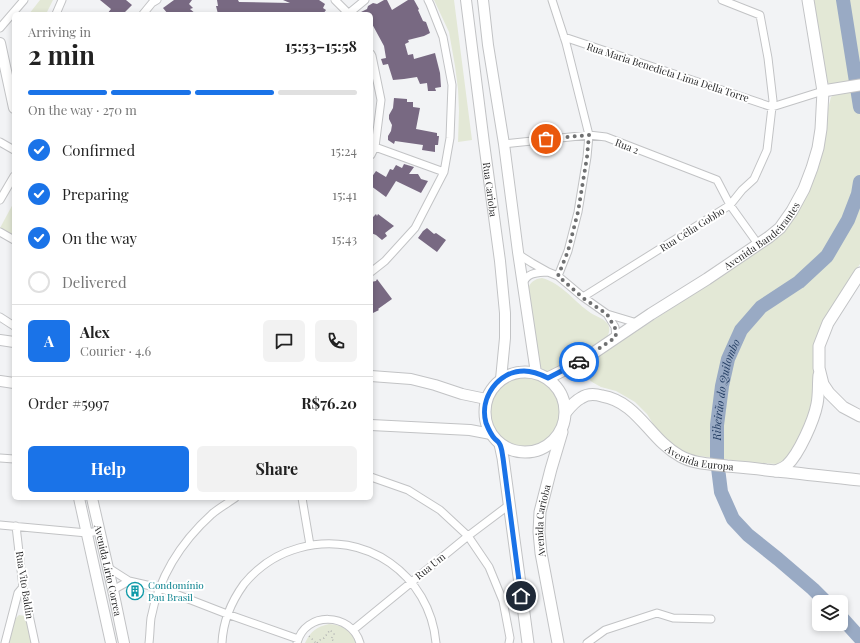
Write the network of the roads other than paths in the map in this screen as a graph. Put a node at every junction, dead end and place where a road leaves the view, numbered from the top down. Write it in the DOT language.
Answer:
graph roads {
  1 [pos="24,0"];
  2 [pos="62,0"];
  3 [pos="157,0"];
  4 [pos="335,0"];
  5 [pos="365,0"];
  6 [pos="428,0"];
  7 [pos="466,0"];
  8 [pos="552,0"];
  9 [pos="722,0"];
  10 [pos="808,0"];
  11 [pos="484,5"];
  12 [pos="468,11"];
  13 [pos="14,12"];
  14 [pos="57,12"];
  15 [pos="145,12"];
  16 [pos="347,12"];
  17 [pos="351,12"];
  18 [pos="12,14"];
  19 [pos="0,28"];
  20 [pos="564,37"];
  21 [pos="0,43"];
  22 [pos="373,61"];
  23 [pos="860,85"];
  24 [pos="823,91"];
  25 [pos="12,99"];
  26 [pos="772,107"];
  27 [pos="589,135"];
  28 [pos="0,142"];
  29 [pos="504,144"];
  30 [pos="375,147"];
  31 [pos="12,149"];
  32 [pos="373,151"];
  33 [pos="444,172"];
  34 [pos="12,179"];
  35 [pos="0,200"];
  36 [pos="730,205"];
  37 [pos="0,232"];
  38 [pos="12,239"];
  39 [pos="758,244"];
  40 [pos="518,252"];
  41 [pos="373,270"];
  42 [pos="548,272"];
  43 [pos="860,273"];
  44 [pos="558,276"];
  45 [pos="523,283"];
  46 [pos="583,298"];
  47 [pos="607,314"];
  48 [pos="0,317"];
  49 [pos="637,323"];
  50 [pos="12,325"];
  51 [pos="616,337"];
  52 [pos="0,340"];
  53 [pos="12,342"];
  54 [pos="819,368"];
  55 [pos="536,373"];
  56 [pos="373,376"];
  57 [pos="548,378"];
  58 [pos="501,379"];
  59 [pos="0,381"];
  60 [pos="12,383"];
  61 [pos="486,399"];
  62 [pos="566,412"];
  63 [pos="860,416"];
  64 [pos="564,424"];
  65 [pos="373,425"];
  66 [pos="491,434"];
  67 [pos="500,444"];
  68 [pos="0,458"];
  69 [pos="12,459"];
  70 [pos="776,470"];
  71 [pos="373,478"];
  72 [pos="860,480"];
  73 [pos="79,500"];
  74 [pos="92,500"];
  75 [pos="232,500"];
  76 [pos="302,500"];
  77 [pos="509,505"];
  78 [pos="0,525"];
  79 [pos="16,526"];
  80 [pos="99,531"];
  81 [pos="87,533"];
  82 [pos="468,536"];
  83 [pos="310,545"];
  84 [pos="107,567"];
  85 [pos="129,581"];
  86 [pos="412,582"];
  87 [pos="23,587"];
  88 [pos="160,588"];
  89 [pos="113,590"];
  90 [pos="227,614"];
  91 [pos="711,619"];
  92 [pos="353,630"];
  93 [pos="298,641"];
  94 [pos="5,643"];
  95 [pos="35,643"];
  96 [pos="111,643"];
  97 [pos="124,643"];
  98 [pos="149,643"];
  99 [pos="222,643"];
  100 [pos="360,643"];
  101 [pos="436,643"];
  102 [pos="509,643"];
  103 [pos="528,643"];
  104 [pos="558,643"];
  105 [pos="587,643"];
  1 -- 13 [label="street"];
  2 -- 14 [label="street"];
  3 -- 15 [label="street"];
  4 -- 16 [label="street"];
  5 -- 17 [label="street"];
  6 -- 33 [label="street"];
  7 -- 12 [label="main road, Rua Carioba"];
  8 -- 20 [label="street"];
  9 -- 26 [label="street, Rua Célia Gobbo"];
  10 -- 24 [label="main road, Avenida Bandeirantes"];
  11 -- 12 [label="main road"];
  11 -- 29 [label="main road, Rua Carioba"];
  12 -- 58 [label="main road, Rua Carioba"];
  18 -- 19 [label="street"];
  20 -- 26 [label="street, Rua Maria Benedicta Lima Della Torre"];
  20 -- 27 [label="street"];
  21 -- 25 [label="main road"];
  22 -- 30 [label="street"];
  23 -- 24 [label="main road"];
  24 -- 26 [label="street"];
  24 -- 39 [label="main road, Avenida Bandeirantes"];
  26 -- 36 [label="street, Rua Célia Gobbo"];
  27 -- 29 [label="street, Rua 2"];
  27 -- 36 [label="street, Rua 2"];
  27 -- 44 [label="street"];
  28 -- 31 [label="street"];
  29 -- 40 [label="main road, Rua Carioba"];
  30 -- 32 [label="street"];
  30 -- 33 [label="street"];
  33 -- 41 [label="street"];
  34 -- 35 [label="street"];
  36 -- 39 [label="street, Rua 2"];
  36 -- 46 [label="street, Rua Célia Gobbo"];
  37 -- 38 [label="street"];
  39 -- 49 [label="main road, Avenida Bandeirantes"];
  40 -- 42 [label="street"];
  40 -- 45 [label="main road, Rua Carioba"];
  42 -- 44 [label="street"];
  42 -- 45 [label="street"];
  43 -- 54 [label="main road"];
  44 -- 46 [label="street"];
  45 -- 55 [label="main road, Rua Carioba"];
  46 -- 47 [label="street"];
  47 -- 49 [label="street"];
  47 -- 51 [label="street"];
  48 -- 50 [label="street"];
  49 -- 51 [label="main road, Avenida Bandeirantes"];
  51 -- 57 [label="main road, Avenida Bandeirantes"];
  52 -- 53 [label="main road"];
  54 -- 63 [label="main road"];
  54 -- 70 [label="main road"];
  55 -- 57 [label="main road"];
  55 -- 58 [label="main road"];
  56 -- 61 [label="main road"];
  57 -- 62 [label="main road"];
  58 -- 61 [label="main road"];
  59 -- 60 [label="main road"];
  61 -- 66 [label="main road"];
  62 -- 64 [label="main road"];
  62 -- 70 [label="main road, Avenida Europa"];
  64 -- 67 [label="main road"];
  64 -- 104 [label="main road, Avenida Carioba"];
  65 -- 66 [label="main road"];
  66 -- 67 [label="main road"];
  67 -- 77 [label="main road"];
  68 -- 69 [label="street"];
  70 -- 72 [label="main road, Avenida Europa"];
  71 -- 82 [label="street"];
  73 -- 81 [label="main road, Avenida Lírio Correa"];
  74 -- 80 [label="main road, Avenida Lírio Correa"];
  75 -- 88 [label="street"];
  76 -- 83 [label="street"];
  77 -- 82 [label="street, Rua Um"];
  77 -- 103 [label="main road"];
  78 -- 79 [label="street"];
  79 -- 81 [label="street"];
  79 -- 87 [label="street, Rua Vito Baldin"];
  80 -- 81 [label="street"];
  80 -- 84 [label="main road, Avenida Lírio Correa"];
  81 -- 96 [label="main road, Avenida Lírio Correa"];
  82 -- 86 [label="street, Rua Um"];
  82 -- 102 [label="street"];
  83 -- 86 [label="street"];
  83 -- 90 [label="street"];
  84 -- 85 [label="street"];
  84 -- 89 [label="main road, Avenida Lírio Correa"];
  85 -- 88 [label="street"];
  85 -- 89 [label="street"];
  86 -- 92 [label="street, Rua Um"];
  86 -- 101 [label="street"];
  87 -- 94 [label="street"];
  87 -- 95 [label="street, Rua Vito Baldin"];
  88 -- 90 [label="street"];
  88 -- 98 [label="street"];
  89 -- 97 [label="main road, Avenida Lírio Correa"];
  90 -- 93 [label="street"];
  90 -- 99 [label="street"];
  91 -- 105 [label="street"];
  92 -- 93 [label="street"];
  92 -- 100 [label="street"];
}
